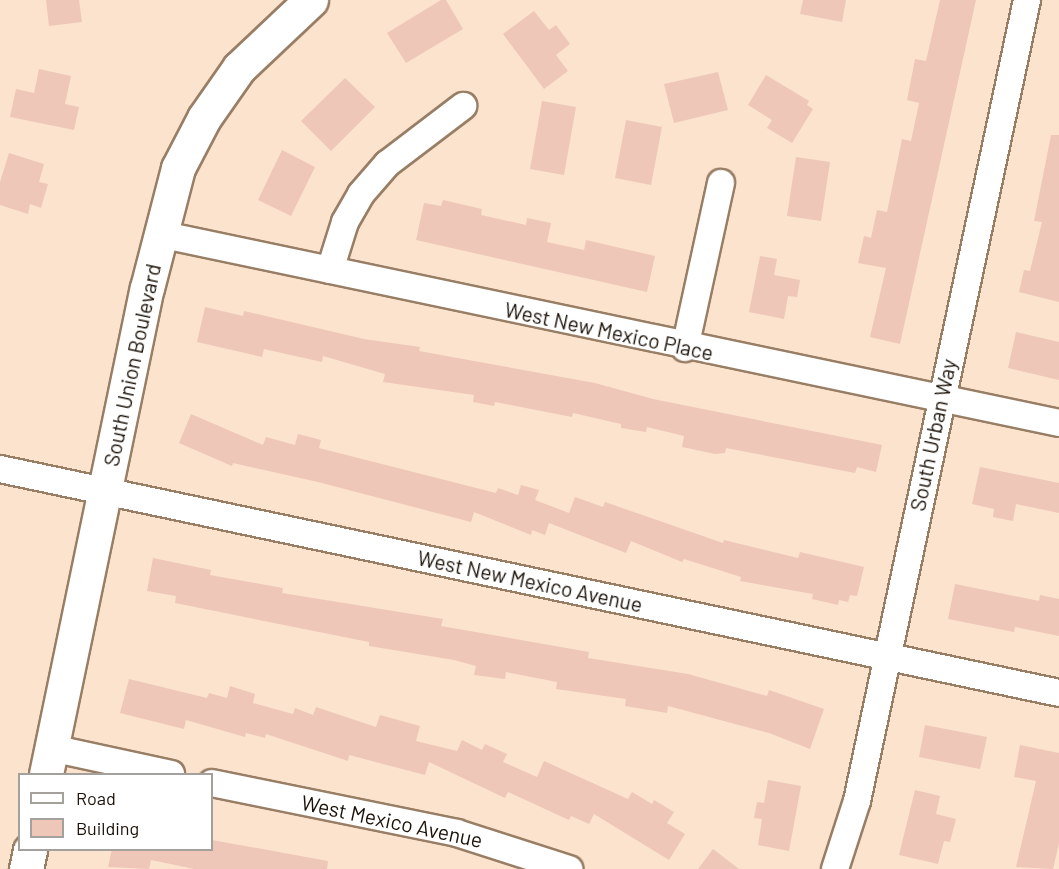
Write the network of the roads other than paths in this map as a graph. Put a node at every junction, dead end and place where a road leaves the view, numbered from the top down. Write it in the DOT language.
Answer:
graph roads {
  1 [pos="311,0"];
  2 [pos="1027,0"];
  3 [pos="463,106"];
  4 [pos="721,183"];
  5 [pos="159,234"];
  6 [pos="330,270"];
  7 [pos="685,348"];
  8 [pos="940,399"];
  9 [pos="1059,423"];
  10 [pos="0,470"];
  11 [pos="105,492"];
  12 [pos="888,657"];
  13 [pos="1059,693"];
  14 [pos="49,761"];
  15 [pos="162,773"];
  16 [pos="213,783"];
  17 [pos="30,851"];
  18 [pos="26,869"];
  19 [pos="569,869"];
  20 [pos="835,869"];
  1 -- 5 [label="main road, South Union Boulevard"];
  2 -- 8 [label="street, South Urban Way"];
  3 -- 6 [label="street"];
  4 -- 7 [label="street"];
  5 -- 6 [label="street, West New Mexico Place"];
  5 -- 11 [label="main road, South Union Boulevard"];
  6 -- 7 [label="street, West New Mexico Place"];
  7 -- 8 [label="street, West New Mexico Place"];
  8 -- 9 [label="street, West New Mexico Place"];
  8 -- 12 [label="street, South Urban Way"];
  10 -- 11 [label="street, West New Mexico Avenue"];
  11 -- 12 [label="street, West New Mexico Avenue"];
  11 -- 14 [label="main road, South Union Boulevard"];
  12 -- 13 [label="street, West New Mexico Avenue"];
  12 -- 20 [label="street, South Urban Way"];
  14 -- 15 [label="street"];
  16 -- 19 [label="street, West Mexico Avenue"];
  17 -- 18 [label="main road"];
}
